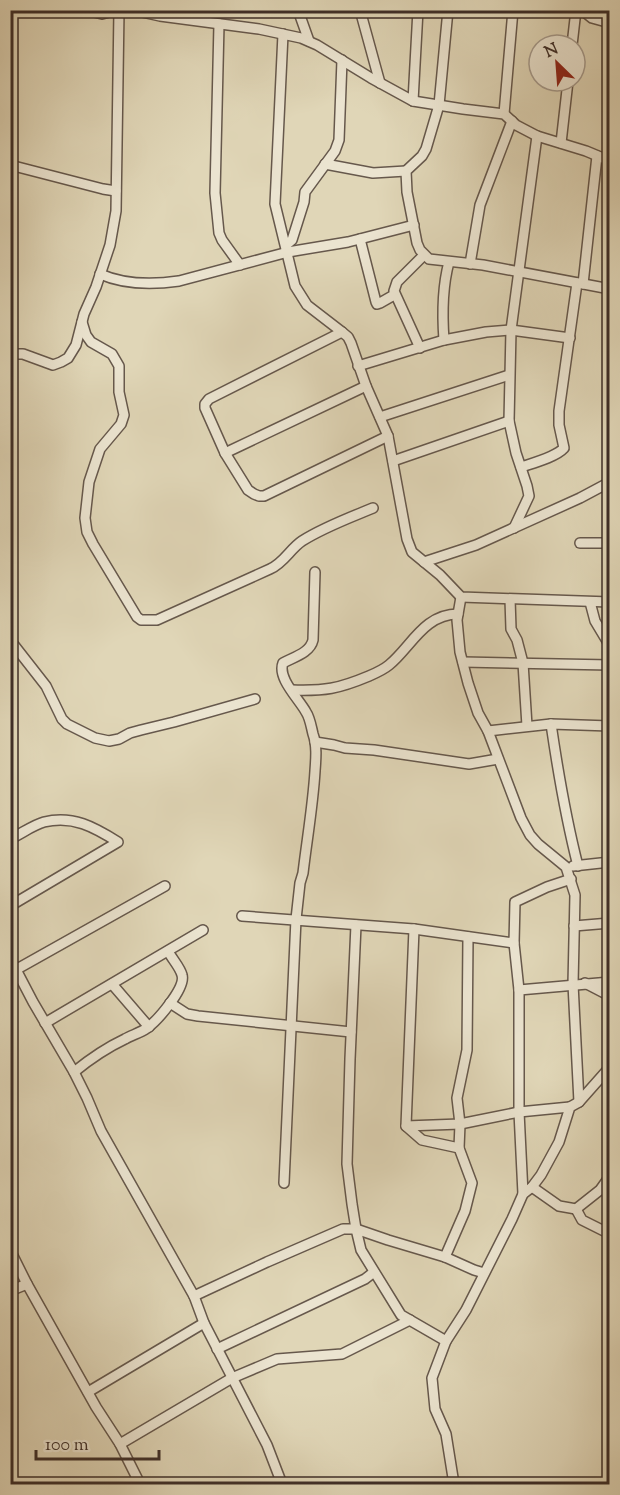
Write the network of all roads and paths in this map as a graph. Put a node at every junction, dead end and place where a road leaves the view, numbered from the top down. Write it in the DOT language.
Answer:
graph roads {
  1 [pos="86,10"];
  2 [pos="118,10"];
  3 [pos="132,10"];
  4 [pos="298,10"];
  5 [pos="360,10"];
  6 [pos="418,10"];
  7 [pos="448,10"];
  8 [pos="513,10"];
  9 [pos="576,10"];
  10 [pos="582,10"];
  11 [pos="609,23"];
  12 [pos="219,24"];
  13 [pos="573,33"];
  14 [pos="283,34"];
  15 [pos="309,41"];
  16 [pos="342,60"];
  17 [pos="380,83"];
  18 [pos="567,93"];
  19 [pos="413,101"];
  20 [pos="439,105"];
  21 [pos="504,114"];
  22 [pos="512,121"];
  23 [pos="537,136"];
  24 [pos="561,143"];
  25 [pos="597,156"];
  26 [pos="609,161"];
  27 [pos="325,164"];
  28 [pos="10,165"];
  29 [pos="406,171"];
  30 [pos="117,191"];
  31 [pos="414,225"];
  32 [pos="360,239"];
  33 [pos="287,249"];
  34 [pos="424,255"];
  35 [pos="449,262"];
  36 [pos="470,264"];
  37 [pos="240,265"];
  38 [pos="519,272"];
  39 [pos="100,274"];
  40 [pos="580,284"];
  41 [pos="609,289"];
  42 [pos="394,294"];
  43 [pos="82,322"];
  44 [pos="511,330"];
  45 [pos="342,332"];
  46 [pos="570,338"];
  47 [pos="444,340"];
  48 [pos="420,348"];
  49 [pos="10,354"];
  50 [pos="358,366"];
  51 [pos="509,375"];
  52 [pos="366,386"];
  53 [pos="380,417"];
  54 [pos="509,421"];
  55 [pos="388,435"];
  56 [pos="225,453"];
  57 [pos="393,461"];
  58 [pos="521,467"];
  59 [pos="609,482"];
  60 [pos="373,508"];
  61 [pos="514,528"];
  62 [pos="580,543"];
  63 [pos="609,543"];
  64 [pos="424,562"];
  65 [pos="315,572"];
  66 [pos="460,597"];
  67 [pos="510,599"];
  68 [pos="590,602"];
  69 [pos="609,602"];
  70 [pos="458,614"];
  71 [pos="10,640"];
  72 [pos="609,646"];
  73 [pos="463,662"];
  74 [pos="523,663"];
  75 [pos="609,665"];
  76 [pos="292,690"];
  77 [pos="255,699"];
  78 [pos="551,724"];
  79 [pos="527,726"];
  80 [pos="609,729"];
  81 [pos="488,730"];
  82 [pos="315,742"];
  83 [pos="498,759"];
  84 [pos="10,839"];
  85 [pos="609,862"];
  86 [pos="578,866"];
  87 [pos="566,867"];
  88 [pos="571,879"];
  89 [pos="165,886"];
  90 [pos="10,906"];
  91 [pos="242,916"];
  92 [pos="296,919"];
  93 [pos="609,923"];
  94 [pos="356,925"];
  95 [pos="574,926"];
  96 [pos="414,929"];
  97 [pos="203,930"];
  98 [pos="468,937"];
  99 [pos="514,943"];
  100 [pos="168,951"];
  101 [pos="10,958"];
  102 [pos="13,971"];
  103 [pos="609,982"];
  104 [pos="585,983"];
  105 [pos="112,984"];
  106 [pos="573,984"];
  107 [pos="519,990"];
  108 [pos="609,996"];
  109 [pos="170,1003"];
  110 [pos="45,1023"];
  111 [pos="149,1026"];
  112 [pos="291,1026"];
  113 [pos="351,1032"];
  114 [pos="609,1067"];
  115 [pos="74,1072"];
  116 [pos="579,1102"];
  117 [pos="570,1107"];
  118 [pos="519,1112"];
  119 [pos="460,1124"];
  120 [pos="406,1126"];
  121 [pos="459,1148"];
  122 [pos="609,1176"];
  123 [pos="284,1183"];
  124 [pos="532,1187"];
  125 [pos="523,1194"];
  126 [pos="576,1209"];
  127 [pos="356,1228"];
  128 [pos="609,1234"];
  129 [pos="10,1250"];
  130 [pos="445,1257"];
  131 [pos="374,1272"];
  132 [pos="484,1273"];
  133 [pos="27,1284"];
  134 [pos="10,1291"];
  135 [pos="194,1296"];
  136 [pos="410,1320"];
  137 [pos="204,1323"];
  138 [pos="446,1341"];
  139 [pos="217,1349"];
  140 [pos="232,1378"];
  141 [pos="88,1392"];
  142 [pos="120,1444"];
  143 [pos="140,1485"];
  144 [pos="282,1485"];
  145 [pos="454,1485"];
  1 -- 2 [label="street"];
  2 -- 30 [label="street"];
  3 -- 12 [label="street"];
  4 -- 15 [label="street"];
  5 -- 17 [label="street"];
  6 -- 19 [label="street"];
  7 -- 20 [label="street"];
  8 -- 21 [label="street"];
  9 -- 13 [label="street"];
  10 -- 11 [label="street"];
  12 -- 14 [label="street"];
  12 -- 37 [label="street"];
  14 -- 15 [label="street"];
  14 -- 33 [label="street"];
  15 -- 16 [label="street"];
  16 -- 17 [label="street"];
  16 -- 27 [label="street"];
  17 -- 19 [label="street"];
  18 -- 24 [label="street"];
  19 -- 20 [label="street"];
  20 -- 21 [label="street"];
  20 -- 29 [label="street"];
  21 -- 22 [label="street"];
  22 -- 23 [label="street"];
  22 -- 36 [label="street"];
  23 -- 24 [label="street"];
  23 -- 38 [label="street"];
  24 -- 25 [label="street"];
  25 -- 26 [label="street"];
  25 -- 40 [label="street"];
  27 -- 29 [label="street"];
  27 -- 33 [label="street"];
  28 -- 30 [label="street"];
  29 -- 31 [label="street"];
  30 -- 39 [label="street"];
  31 -- 32 [label="street"];
  31 -- 34 [label="street"];
  32 -- 33 [label="street"];
  32 -- 42 [label="street"];
  33 -- 37 [label="street"];
  33 -- 45 [label="street"];
  34 -- 35 [label="street"];
  34 -- 42 [label="street"];
  35 -- 36 [label="street"];
  35 -- 47 [label="street"];
  36 -- 38 [label="street"];
  37 -- 39 [label="street"];
  38 -- 40 [label="street"];
  38 -- 44 [label="street"];
  39 -- 43 [label="street"];
  40 -- 41 [label="street"];
  40 -- 46 [label="street"];
  42 -- 48 [label="street"];
  43 -- 49 [label="street"];
  43 -- 60 [label="street"];
  44 -- 46 [label="street"];
  44 -- 47 [label="street"];
  44 -- 51 [label="street"];
  45 -- 50 [label="street"];
  45 -- 56 [label="street"];
  46 -- 58 [label="street"];
  47 -- 48 [label="street"];
  48 -- 50 [label="street"];
  50 -- 52 [label="street"];
  51 -- 53 [label="street"];
  51 -- 54 [label="street"];
  52 -- 53 [label="street"];
  52 -- 56 [label="street"];
  53 -- 55 [label="street"];
  54 -- 57 [label="street"];
  54 -- 58 [label="street"];
  55 -- 56 [label="street"];
  55 -- 57 [label="street"];
  57 -- 64 [label="street"];
  58 -- 61 [label="street"];
  59 -- 61 [label="street"];
  61 -- 64 [label="street"];
  62 -- 63 [label="street"];
  64 -- 66 [label="street"];
  65 -- 76 [label="street"];
  66 -- 67 [label="street"];
  66 -- 70 [label="street"];
  67 -- 68 [label="street"];
  67 -- 74 [label="street"];
  68 -- 69 [label="street"];
  68 -- 72 [label="street"];
  70 -- 73 [label="street"];
  70 -- 76 [label="street"];
  71 -- 77 [label="street"];
  73 -- 74 [label="street"];
  73 -- 81 [label="street"];
  74 -- 75 [label="street"];
  74 -- 79 [label="street"];
  76 -- 82 [label="street"];
  78 -- 79 [label="street"];
  78 -- 80 [label="street"];
  78 -- 86 [label="street"];
  79 -- 81 [label="street"];
  81 -- 83 [label="street"];
  82 -- 83 [label="street"];
  82 -- 92 [label="street"];
  83 -- 87 [label="street"];
  84 -- 90 [label="street"];
  85 -- 86 [label="street"];
  86 -- 87 [label="street"];
  87 -- 88 [label="street"];
  88 -- 95 [label="street"];
  88 -- 99 [label="street"];
  89 -- 102 [label="street"];
  91 -- 92 [label="street"];
  92 -- 94 [label="street"];
  92 -- 112 [label="street"];
  93 -- 95 [label="street"];
  94 -- 96 [label="street"];
  94 -- 113 [label="street"];
  95 -- 106 [label="street"];
  96 -- 98 [label="street"];
  96 -- 120 [label="street"];
  97 -- 100 [label="street"];
  98 -- 99 [label="street"];
  98 -- 119 [label="street"];
  99 -- 107 [label="street"];
  100 -- 105 [label="street"];
  100 -- 109 [label="street"];
  101 -- 102 [label="street"];
  102 -- 110 [label="street"];
  103 -- 104 [label="street"];
  104 -- 106 [label="street"];
  104 -- 108 [label="street"];
  105 -- 110 [label="street"];
  105 -- 111 [label="street"];
  106 -- 107 [label="street"];
  106 -- 116 [label="street"];
  107 -- 118 [label="street"];
  109 -- 111 [label="street"];
  109 -- 112 [label="street"];
  110 -- 115 [label="street"];
  111 -- 115 [label="street"];
  112 -- 113 [label="street"];
  112 -- 123 [label="street"];
  113 -- 127 [label="street"];
  114 -- 116 [label="street"];
  115 -- 135 [label="street"];
  116 -- 117 [label="street"];
  117 -- 118 [label="street"];
  117 -- 124 [label="street"];
  118 -- 119 [label="street"];
  118 -- 125 [label="street"];
  119 -- 120 [label="street"];
  119 -- 121 [label="street"];
  120 -- 121 [label="street"];
  121 -- 130 [label="street"];
  122 -- 126 [label="street"];
  124 -- 125 [label="street"];
  124 -- 126 [label="street"];
  125 -- 132 [label="street"];
  126 -- 128 [label="street"];
  127 -- 130 [label="street"];
  127 -- 131 [label="street"];
  127 -- 135 [label="street"];
  129 -- 133 [label="street"];
  130 -- 132 [label="street"];
  131 -- 136 [label="street"];
  131 -- 139 [label="street"];
  132 -- 138 [label="street"];
  133 -- 134 [label="street"];
  133 -- 141 [label="street"];
  135 -- 137 [label="street"];
  136 -- 138 [label="street"];
  136 -- 140 [label="street"];
  137 -- 139 [label="street"];
  137 -- 141 [label="street"];
  138 -- 145 [label="street"];
  139 -- 140 [label="street"];
  140 -- 142 [label="street"];
  140 -- 144 [label="street"];
  141 -- 142 [label="street"];
  142 -- 143 [label="street"];
}
